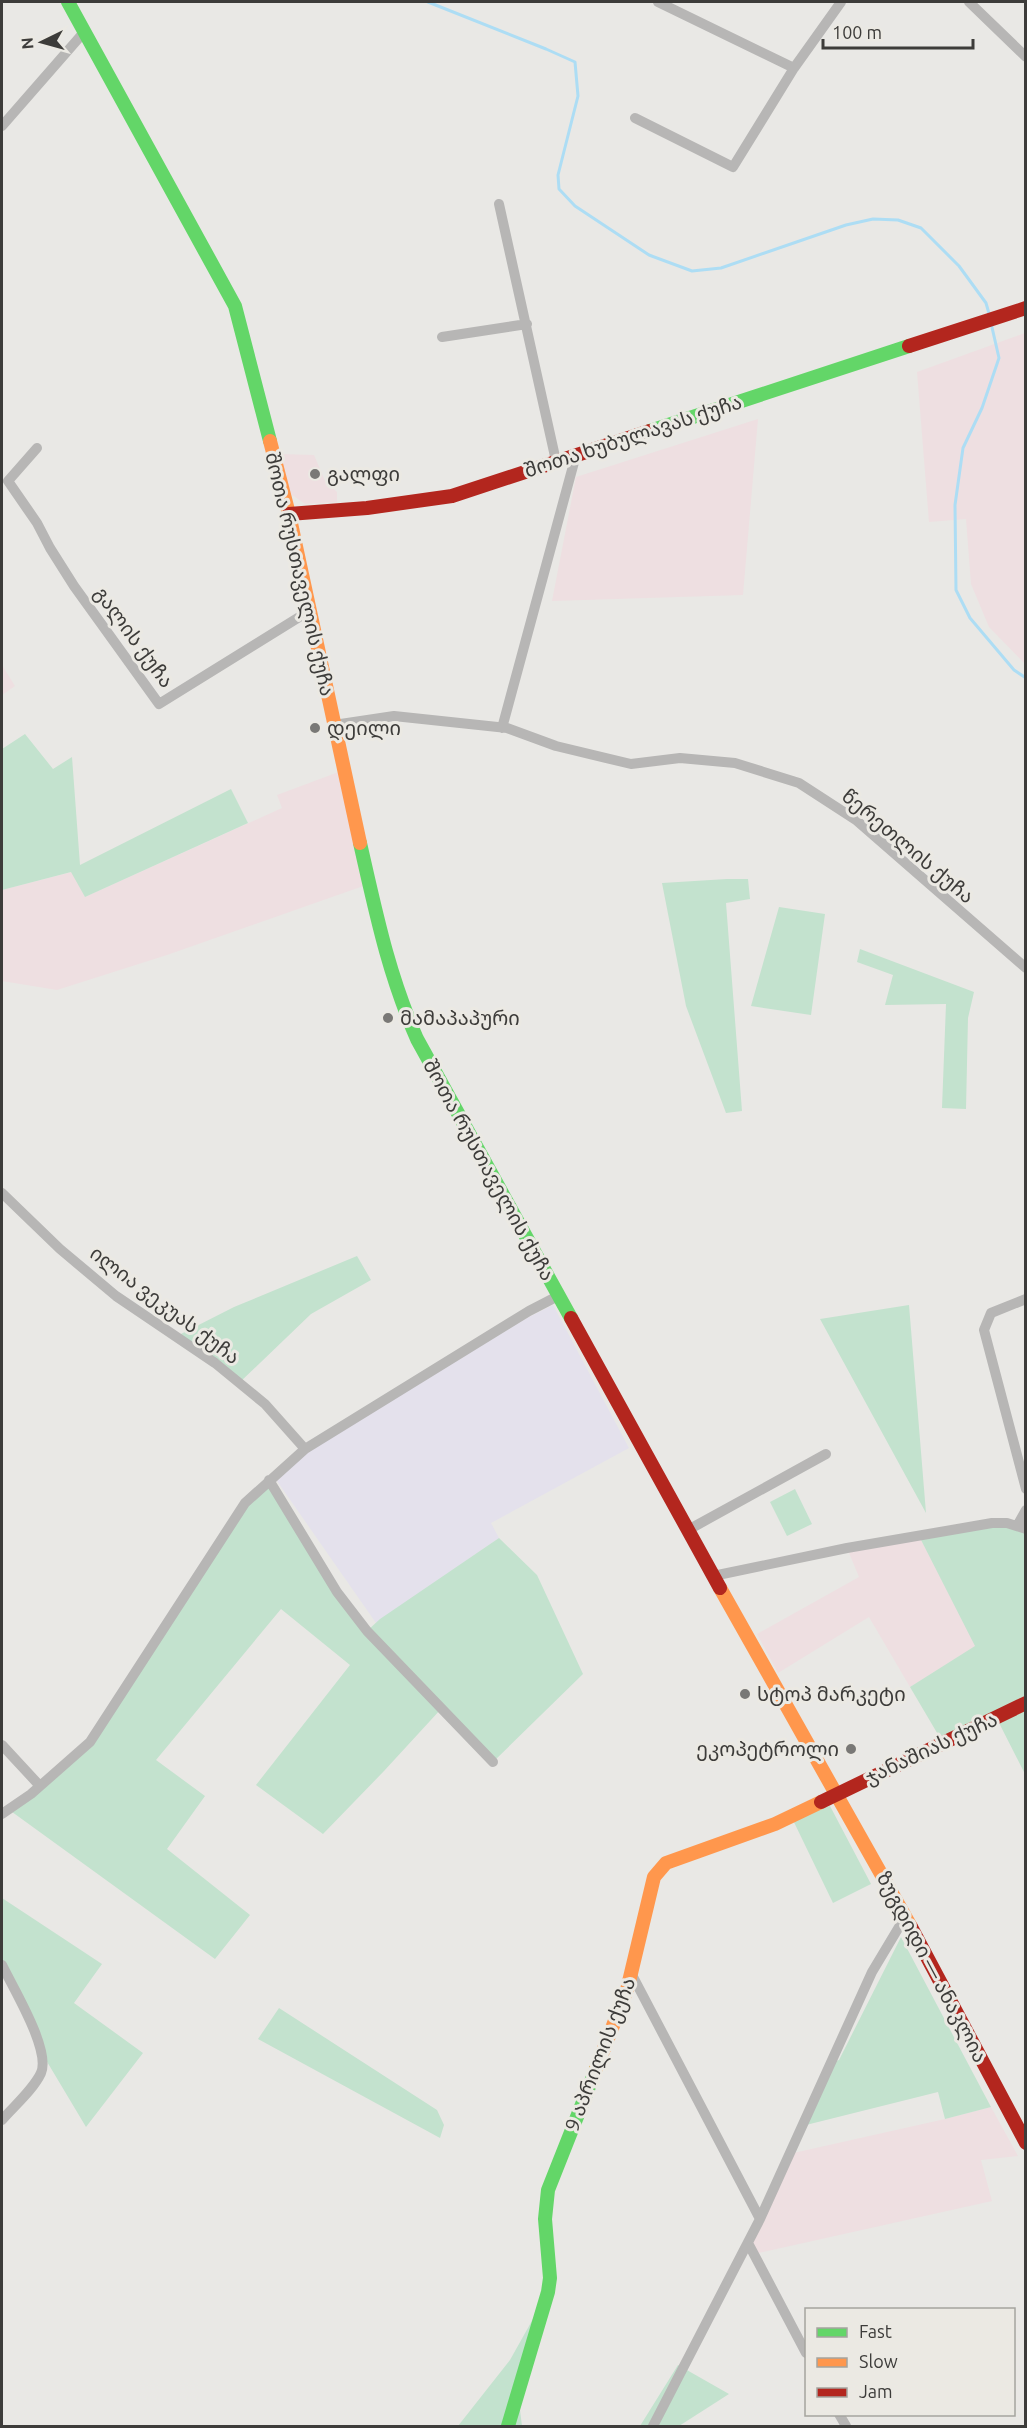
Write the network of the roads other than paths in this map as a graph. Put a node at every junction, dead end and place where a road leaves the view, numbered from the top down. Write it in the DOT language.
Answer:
graph roads {
  1 [pos="68,2"];
  2 [pos="658,2"];
  3 [pos="841,2"];
  4 [pos="969,2"];
  5 [pos="85,31"];
  6 [pos="1026,57"];
  7 [pos="794,68"];
  8 [pos="635,118"];
  9 [pos="2,126"];
  10 [pos="499,204"];
  11 [pos="1021,310"];
  12 [pos="526,324"];
  13 [pos="442,337"];
  14 [pos="37,448"];
  15 [pos="576,455"];
  16 [pos="556,461"];
  17 [pos="289,514"];
  18 [pos="309,611"];
  19 [pos="334,725"];
  20 [pos="502,728"];
  21 [pos="1026,968"];
  22 [pos="2,1193"];
  23 [pos="558,1296"];
  24 [pos="1026,1299"];
  25 [pos="305,1449"];
  26 [pos="826,1454"];
  27 [pos="269,1480"];
  28 [pos="1026,1489"];
  29 [pos="1026,1510"];
  30 [pos="1021,1527"];
  31 [pos="688,1530"];
  32 [pos="713,1576"];
  33 [pos="1026,1703"];
  34 [pos="2,1745"];
  35 [pos="493,1762"];
  36 [pos="40,1786"];
  37 [pos="837,1793"];
  38 [pos="2,1814"];
  39 [pos="905,1917"];
  40 [pos="2,1965"];
  41 [pos="631,1973"];
  42 [pos="2,2120"];
  43 [pos="1026,2143"];
  44 [pos="760,2219"];
  45 [pos="748,2243"];
  46 [pos="805,2349"];
  47 [pos="508,2427"];
  48 [pos="652,2427"];
  1 -- 5 [label="main road, შოთა რუსთაველის ქუჩა"];
  2 -- 7 [label="street"];
  3 -- 7 [label="street"];
  4 -- 6 [label="street"];
  5 -- 9 [label="street"];
  5 -- 17 [label="main road, შოთა რუსთაველის ქუჩა"];
  7 -- 8 [label="street"];
  10 -- 12 [label="street"];
  11 -- 15 [label="main road, შოთა ხუბულავას ქუჩა"];
  12 -- 13 [label="street"];
  12 -- 16 [label="street"];
  14 -- 18 [label="street, გალის ქუჩა"];
  15 -- 16 [label="main road, შოთა ხუბულავას ქუჩა"];
  15 -- 20 [label="street"];
  16 -- 17 [label="main road, შოთა ხუბულავას ქუჩა"];
  17 -- 18 [label="main road, შოთა რუსთაველის ქუჩა"];
  18 -- 19 [label="main road, შოთა რუსთაველის ქუჩა"];
  19 -- 20 [label="street, წერეთლის ქუჩა"];
  19 -- 23 [label="main road, შოთა რუსთაველის ქუჩა"];
  20 -- 21 [label="street, წერეთლის ქუჩა"];
  22 -- 25 [label="street, ილია ვეკუას ქუჩა"];
  23 -- 25 [label="street"];
  23 -- 31 [label="main road, შოთა რუსთაველის ქუჩა"];
  24 -- 28 [label="street"];
  25 -- 27 [label="street"];
  26 -- 31 [label="street"];
  27 -- 35 [label="street"];
  27 -- 36 [label="street"];
  29 -- 30 [label="street"];
  30 -- 32 [label="street"];
  31 -- 32 [label="main road, შოთა რუსთაველის ქუჩა"];
  32 -- 37 [label="main road, შოთა რუსთაველის ქუჩა"];
  33 -- 37 [label="main road, ჯანაშიას ქუჩა"];
  34 -- 36 [label="street"];
  36 -- 38 [label="street"];
  37 -- 39 [label="main road, ზუგდიდი — ანაკლია"];
  37 -- 41 [label="main road, 9 აპრილის ქუჩა"];
  39 -- 43 [label="main road, ზუგდიდი — ანაკლია"];
  39 -- 44 [label="street"];
  40 -- 42 [label="street"];
  41 -- 44 [label="street"];
  41 -- 47 [label="main road, 9 აპრილის ქუჩა"];
  44 -- 45 [label="street"];
  45 -- 46 [label="street"];
  45 -- 48 [label="street"];
}
